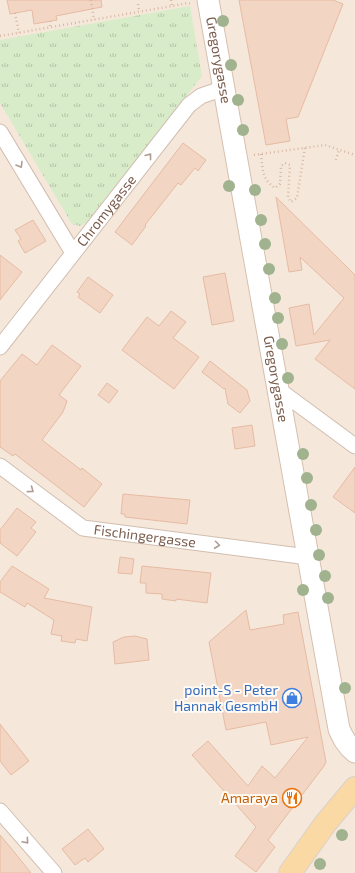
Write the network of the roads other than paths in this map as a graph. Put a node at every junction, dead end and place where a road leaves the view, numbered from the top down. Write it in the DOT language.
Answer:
graph roads {
  1 [pos="209,2"];
  2 [pos="224,88"];
  3 [pos="0,132"];
  4 [pos="73,253"];
  5 [pos="0,347"];
  6 [pos="279,390"];
  7 [pos="355,446"];
  8 [pos="0,466"];
  9 [pos="308,557"];
  10 [pos="355,752"];
  11 [pos="355,788"];
  12 [pos="0,811"];
  13 [pos="54,873"];
  14 [pos="290,873"];
  1 -- 2 [label="street, Gregorygasse"];
  4 -- 2 [label="street, Chromygasse, one-way"];
  2 -- 6 [label="street, Gregorygasse"];
  3 -- 4 [label="street, one-way"];
  4 -- 5 [label="street, Chromygasse"];
  6 -- 7 [label="street"];
  6 -- 9 [label="street, Gregorygasse"];
  8 -- 9 [label="street, Fischingergasse, one-way"];
  9 -- 10 [label="street, Gregorygasse"];
  11 -- 14 [label="main road"];
  12 -- 13 [label="street, one-way"];
}
